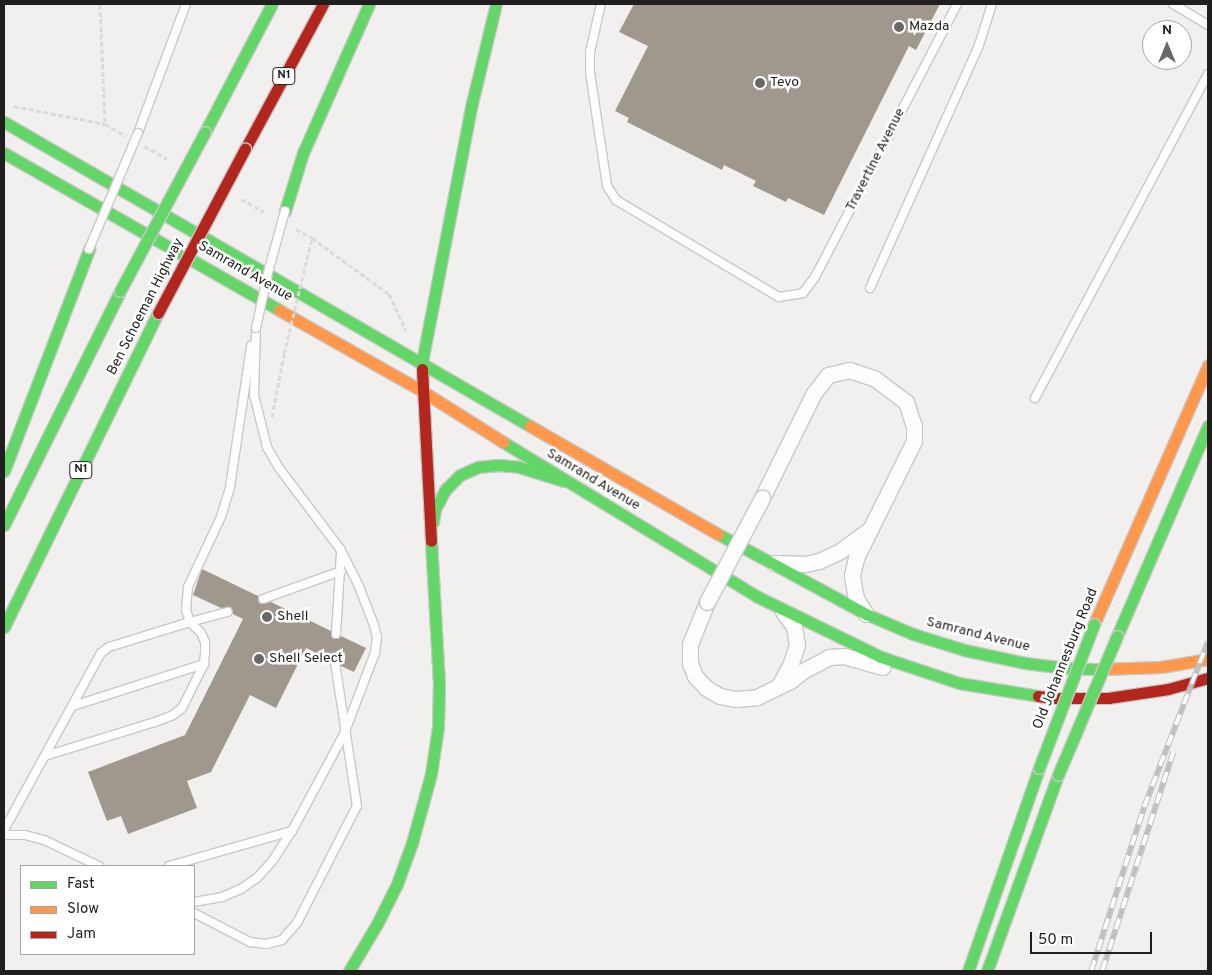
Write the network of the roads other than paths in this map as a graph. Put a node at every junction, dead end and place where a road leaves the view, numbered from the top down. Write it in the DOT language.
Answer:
graph roads {
  1 [pos="182,4"];
  2 [pos="186,4"];
  3 [pos="272,4"];
  4 [pos="323,4"];
  5 [pos="369,4"];
  6 [pos="496,4"];
  7 [pos="601,4"];
  8 [pos="957,4"];
  9 [pos="992,4"];
  10 [pos="1172,4"];
  11 [pos="1208,25"];
  12 [pos="172,39"];
  13 [pos="1208,74"];
  14 [pos="4,122"];
  15 [pos="4,153"];
  16 [pos="286,211"];
  17 [pos="89,249"];
  18 [pos="870,288"];
  19 [pos="256,329"];
  20 [pos="422,362"];
  21 [pos="1208,365"];
  22 [pos="422,391"];
  23 [pos="1035,398"];
  24 [pos="1208,426"];
  25 [pos="4,471"];
  26 [pos="564,481"];
  27 [pos="4,525"];
  28 [pos="874,526"];
  29 [pos="430,538"];
  30 [pos="341,550"];
  31 [pos="766,561"];
  32 [pos="341,572"];
  33 [pos="263,599"];
  34 [pos="780,608"];
  35 [pos="228,612"];
  36 [pos="866,614"];
  37 [pos="190,622"];
  38 [pos="4,628"];
  39 [pos="336,634"];
  40 [pos="1208,659"];
  41 [pos="334,662"];
  42 [pos="204,664"];
  43 [pos="1208,678"];
  44 [pos="959,683"];
  45 [pos="779,686"];
  46 [pos="73,706"];
  47 [pos="344,734"];
  48 [pos="45,756"];
  49 [pos="4,830"];
  50 [pos="292,831"];
  51 [pos="4,835"];
  52 [pos="97,865"];
  53 [pos="173,865"];
  54 [pos="195,902"];
  55 [pos="195,914"];
  56 [pos="349,971"];
  57 [pos="968,971"];
  58 [pos="987,971"];
  1 -- 12 [label="lane"];
  2 -- 12 [label="lane"];
  3 -- 27 [label="main road, bridge"];
  4 -- 38 [label="main road, Ben Schoeman Highway / N1, bridge"];
  5 -- 16 [label="main road"];
  6 -- 20 [label="main road"];
  7 -- 8 [label="lane, Travertine Avenue"];
  9 -- 18 [label="lane"];
  10 -- 11 [label="lane"];
  12 -- 17 [label="lane, bridge"];
  13 -- 23 [label="lane"];
  14 -- 20 [label="main road, Samrand Avenue"];
  15 -- 22 [label="main road, Samrand Avenue"];
  16 -- 19 [label="lane, bridge"];
  17 -- 25 [label="main road"];
  19 -- 30 [label="lane"];
  19 -- 37 [label="lane"];
  20 -- 22 [label="main road"];
  20 -- 31 [label="main road, Samrand Avenue"];
  21 -- 57 [label="main road, Old Johannesburg Road, bridge"];
  22 -- 26 [label="main road, Samrand Avenue"];
  22 -- 29 [label="main road"];
  24 -- 58 [label="main road, bridge"];
  26 -- 29 [label="main road"];
  26 -- 34 [label="main road, Samrand Avenue"];
  28 -- 31 [label="street"];
  28 -- 36 [label="street"];
  28 -- 45 [label="street, bridge"];
  29 -- 56 [label="main road"];
  30 -- 32 [label="lane"];
  30 -- 47 [label="lane"];
  31 -- 36 [label="main road, Samrand Avenue"];
  32 -- 33 [label="lane"];
  32 -- 39 [label="lane"];
  34 -- 44 [label="main road, Samrand Avenue"];
  34 -- 45 [label="street"];
  35 -- 37 [label="lane"];
  36 -- 40 [label="main road, Samrand Avenue"];
  37 -- 42 [label="lane"];
  37 -- 46 [label="lane"];
  41 -- 47 [label="lane"];
  42 -- 46 [label="lane"];
  42 -- 48 [label="lane"];
  43 -- 44 [label="main road, Samrand Avenue"];
  44 -- 45 [label="street"];
  46 -- 48 [label="lane"];
  47 -- 50 [label="lane"];
  47 -- 55 [label="lane"];
  48 -- 49 [label="lane"];
  50 -- 53 [label="lane"];
  50 -- 54 [label="lane"];
  51 -- 52 [label="lane"];
}
